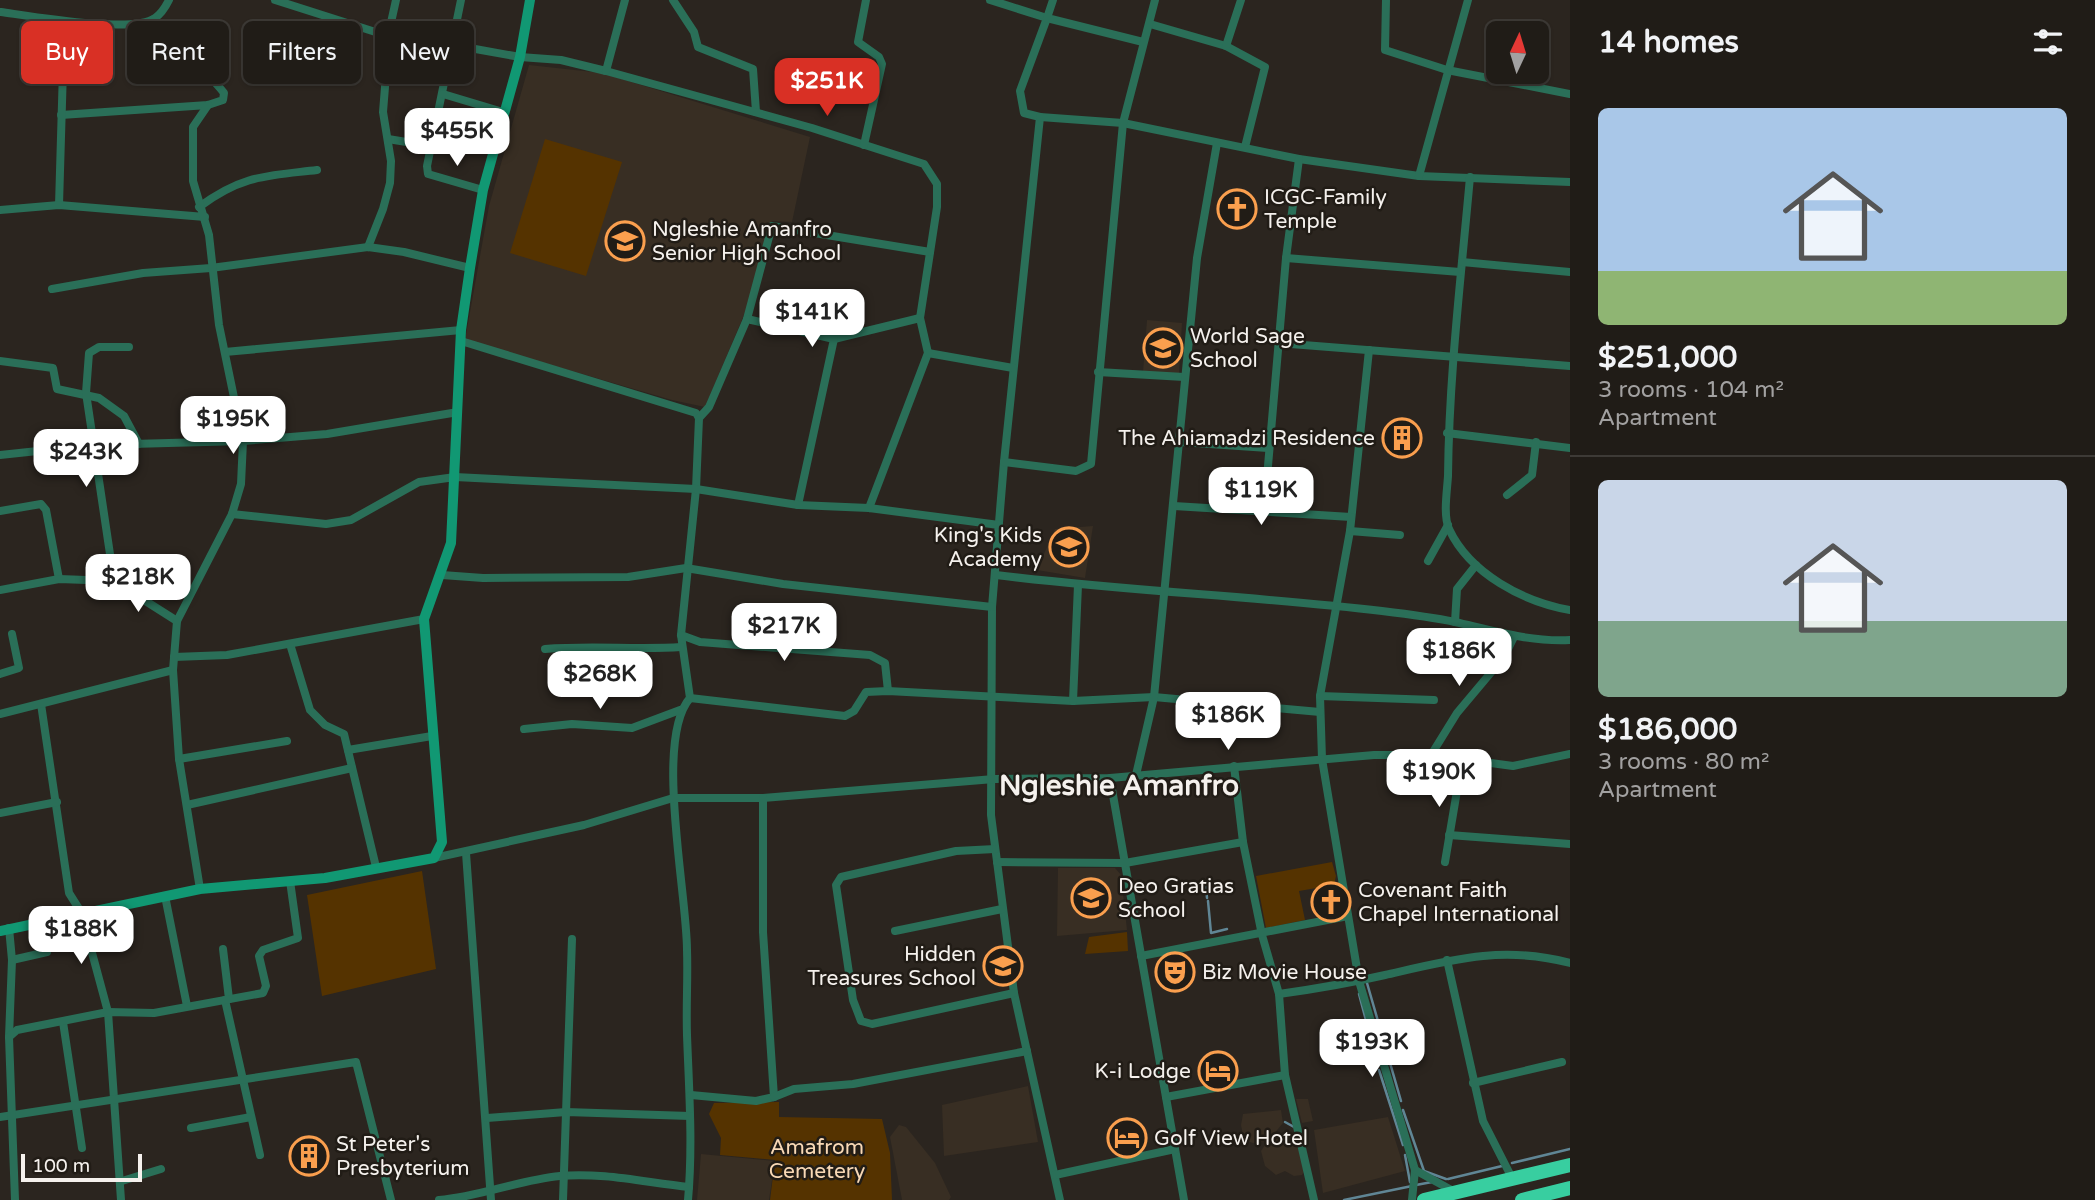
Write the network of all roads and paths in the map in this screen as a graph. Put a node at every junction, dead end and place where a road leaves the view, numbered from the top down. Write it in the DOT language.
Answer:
graph roads {
  1 [pos="3,0"];
  2 [pos="169,0"];
  3 [pos="275,0"];
  4 [pos="396,0"];
  5 [pos="461,0"];
  6 [pos="530,0"];
  7 [pos="625,0"];
  8 [pos="673,0"];
  9 [pos="866,0"];
  10 [pos="990,0"];
  11 [pos="1053,0"];
  12 [pos="1155,0"];
  13 [pos="1241,0"];
  14 [pos="1386,0"];
  15 [pos="1468,0"];
  16 [pos="1,14"];
  17 [pos="1046,18"];
  18 [pos="154,19"];
  19 [pos="64,21"];
  20 [pos="457,21"];
  21 [pos="113,22"];
  22 [pos="1150,24"];
  23 [pos="1143,42"];
  24 [pos="1226,46"];
  25 [pos="474,49"];
  26 [pos="520,57"];
  27 [pos="1447,69"];
  28 [pos="606,71"];
  29 [pos="61,84"];
  30 [pos="385,84"];
  31 [pos="445,84"];
  32 [pos="443,94"];
  33 [pos="1570,94"];
  34 [pos="208,105"];
  35 [pos="503,112"];
  36 [pos="756,113"];
  37 [pos="61,115"];
  38 [pos="1040,117"];
  39 [pos="1123,123"];
  40 [pos="388,139"];
  41 [pos="1217,143"];
  42 [pos="864,145"];
  43 [pos="431,146"];
  44 [pos="1245,147"];
  45 [pos="1299,159"];
  46 [pos="317,170"];
  47 [pos="1419,176"];
  48 [pos="1469,177"];
  49 [pos="1570,182"];
  50 [pos="483,190"];
  51 [pos="59,205"];
  52 [pos="199,207"];
  53 [pos="0,210"];
  54 [pos="205,217"];
  55 [pos="368,247"];
  56 [pos="930,252"];
  57 [pos="1286,258"];
  58 [pos="1462,262"];
  59 [pos="211,268"];
  60 [pos="470,268"];
  61 [pos="1460,272"];
  62 [pos="1570,272"];
  63 [pos="52,289"];
  64 [pos="920,318"];
  65 [pos="747,319"];
  66 [pos="461,335"];
  67 [pos="834,339"];
  68 [pos="1278,343"];
  69 [pos="130,347"];
  70 [pos="1369,350"];
  71 [pos="225,352"];
  72 [pos="928,353"];
  73 [pos="1454,356"];
  74 [pos="0,361"];
  75 [pos="1570,366"];
  76 [pos="1013,368"];
  77 [pos="1098,372"];
  78 [pos="1184,377"];
  79 [pos="86,393"];
  80 [pos="458,412"];
  81 [pos="699,418"];
  82 [pos="1447,433"];
  83 [pos="243,441"];
  84 [pos="1180,442"];
  85 [pos="1536,442"];
  86 [pos="139,444"];
  87 [pos="94,445"];
  88 [pos="1268,447"];
  89 [pos="1570,448"];
  90 [pos="0,455"];
  91 [pos="1004,462"];
  92 [pos="455,477"];
  93 [pos="696,489"];
  94 [pos="1507,495"];
  95 [pos="798,505"];
  96 [pos="1174,506"];
  97 [pos="869,508"];
  98 [pos="0,510"];
  99 [pos="1264,512"];
  100 [pos="232,514"];
  101 [pos="1351,517"];
  102 [pos="999,525"];
  103 [pos="1448,525"];
  104 [pos="1350,531"];
  105 [pos="1400,535"];
  106 [pos="1428,561"];
  107 [pos="1476,565"];
  108 [pos="687,568"];
  109 [pos="442,575"];
  110 [pos="996,575"];
  111 [pos="60,579"];
  112 [pos="114,581"];
  113 [pos="1078,585"];
  114 [pos="0,590"];
  115 [pos="1164,594"];
  116 [pos="992,607"];
  117 [pos="1336,607"];
  118 [pos="1570,610"];
  119 [pos="424,619"];
  120 [pos="177,621"];
  121 [pos="1455,622"];
  122 [pos="12,634"];
  123 [pos="681,635"];
  124 [pos="1514,637"];
  125 [pos="1570,640"];
  126 [pos="290,644"];
  127 [pos="681,647"];
  128 [pos="545,649"];
  129 [pos="174,657"];
  130 [pos="173,670"];
  131 [pos="0,674"];
  132 [pos="888,691"];
  133 [pos="1320,696"];
  134 [pos="1154,697"];
  135 [pos="690,698"];
  136 [pos="990,698"];
  137 [pos="1434,700"];
  138 [pos="1073,701"];
  139 [pos="41,704"];
  140 [pos="680,710"];
  141 [pos="1320,712"];
  142 [pos="0,714"];
  143 [pos="524,729"];
  144 [pos="432,736"];
  145 [pos="287,741"];
  146 [pos="348,750"];
  147 [pos="1570,754"];
  148 [pos="1431,755"];
  149 [pos="179,759"];
  150 [pos="1322,759"];
  151 [pos="1462,761"];
  152 [pos="1234,766"];
  153 [pos="352,768"];
  154 [pos="1136,775"];
  155 [pos="1110,778"];
  156 [pos="993,779"];
  157 [pos="673,798"];
  158 [pos="763,798"];
  159 [pos="57,802"];
  160 [pos="187,805"];
  161 [pos="0,813"];
  162 [pos="1449,835"];
  163 [pos="1242,842"];
  164 [pos="1570,844"];
  165 [pos="995,849"];
  166 [pos="466,853"];
  167 [pos="434,858"];
  168 [pos="997,862"];
  169 [pos="1445,862"];
  170 [pos="1125,863"];
  171 [pos="376,867"];
  172 [pos="290,881"];
  173 [pos="200,889"];
  174 [pos="165,896"];
  175 [pos="1002,909"];
  176 [pos="81,912"];
  177 [pos="1349,916"];
  178 [pos="44,920"];
  179 [pos="4,929"];
  180 [pos="895,931"];
  181 [pos="1262,935"];
  182 [pos="572,939"];
  183 [pos="223,949"];
  184 [pos="1141,956"];
  185 [pos="12,960"];
  186 [pos="1447,960"];
  187 [pos="1570,962"];
  188 [pos="1359,981"];
  189 [pos="1014,993"];
  190 [pos="1279,993"];
  191 [pos="227,1000"];
  192 [pos="187,1006"];
  193 [pos="108,1012"];
  194 [pos="63,1022"];
  195 [pos="9,1037"];
  196 [pos="1027,1051"];
  197 [pos="1562,1062"];
  198 [pos="1284,1075"];
  199 [pos="243,1081"];
  200 [pos="1474,1083"];
  201 [pos="691,1095"];
  202 [pos="774,1097"];
  203 [pos="1166,1097"];
  204 [pos="114,1098"];
  205 [pos="75,1104"];
  206 [pos="566,1112"];
  207 [pos="14,1115"];
  208 [pos="690,1116"];
  209 [pos="0,1117"];
  210 [pos="251,1117"];
  211 [pos="486,1118"];
  212 [pos="191,1128"];
  213 [pos="82,1148"];
  214 [pos="1175,1149"];
  215 [pos="260,1155"];
  216 [pos="1570,1165"];
  217 [pos="161,1169"];
  218 [pos="1415,1170"];
  219 [pos="1055,1175"];
  220 [pos="564,1176"];
  221 [pos="1513,1180"];
  222 [pos="122,1181"];
  223 [pos="689,1187"];
  224 [pos="1570,1188"];
  225 [pos="490,1189"];
  226 [pos="1457,1194"];
  227 [pos="15,1200"];
  228 [pos="121,1200"];
  229 [pos="391,1200"];
  230 [pos="439,1200"];
  231 [pos="491,1200"];
  232 [pos="563,1200"];
  233 [pos="688,1200"];
  234 [pos="1060,1200"];
  235 [pos="1184,1200"];
  236 [pos="1314,1200"];
  237 [pos="1412,1200"];
  238 [pos="1424,1200"];
  239 [pos="1522,1200"];
  1 -- 16 [label="street"];
  2 -- 18 [label="street"];
  3 -- 4 [label="street"];
  5 -- 20 [label="street"];
  6 -- 26 [label="street"];
  7 -- 28 [label="street"];
  8 -- 36 [label="street"];
  9 -- 42 [label="street"];
  10 -- 17 [label="street"];
  11 -- 17 [label="street"];
  12 -- 22 [label="street"];
  13 -- 24 [label="street"];
  14 -- 27 [label="street"];
  15 -- 27 [label="street"];
  16 -- 19 [label="street"];
  17 -- 23 [label="street"];
  17 -- 38 [label="street"];
  18 -- 21 [label="street"];
  18 -- 34 [label="street"];
  22 -- 23 [label="street"];
  22 -- 24 [label="street"];
  23 -- 39 [label="street"];
  24 -- 44 [label="street"];
  25 -- 26 [label="street"];
  26 -- 28 [label="street"];
  26 -- 35 [label="street"];
  27 -- 33 [label="street"];
  27 -- 47 [label="street"];
  28 -- 36 [label="street"];
  29 -- 37 [label="street"];
  30 -- 40 [label="street"];
  31 -- 32 [label="street"];
  32 -- 35 [label="street"];
  32 -- 43 [label="street"];
  34 -- 37 [label="street"];
  34 -- 52 [label="street"];
  35 -- 50 [label="street"];
  36 -- 42 [label="street"];
  37 -- 51 [label="street"];
  38 -- 39 [label="street"];
  38 -- 76 [label="street"];
  39 -- 41 [label="street"];
  39 -- 77 [label="street"];
  40 -- 43 [label="street"];
  40 -- 55 [label="street"];
  41 -- 44 [label="street"];
  41 -- 78 [label="street"];
  42 -- 56 [label="street"];
  43 -- 50 [label="street"];
  44 -- 45 [label="street"];
  45 -- 47 [label="street"];
  45 -- 57 [label="street"];
  46 -- 52 [label="street"];
  47 -- 48 [label="street"];
  48 -- 49 [label="street"];
  48 -- 58 [label="street"];
  50 -- 60 [label="street"];
  51 -- 53 [label="street"];
  51 -- 54 [label="street"];
  52 -- 54 [label="street"];
  54 -- 59 [label="street"];
  55 -- 59 [label="street"];
  55 -- 60 [label="street"];
  56 -- 64 [label="street"];
  56 -- 65 [label="street"];
  57 -- 61 [label="street"];
  57 -- 68 [label="street"];
  58 -- 61 [label="street"];
  58 -- 62 [label="street"];
  59 -- 63 [label="street"];
  59 -- 71 [label="street"];
  60 -- 66 [label="street"];
  61 -- 73 [label="street"];
  64 -- 67 [label="street"];
  64 -- 72 [label="street"];
  65 -- 67 [label="street"];
  65 -- 81 [label="street"];
  66 -- 71 [label="street"];
  66 -- 80 [label="street"];
  66 -- 81 [label="street"];
  67 -- 95 [label="street"];
  68 -- 70 [label="street"];
  68 -- 88 [label="street"];
  69 -- 79 [label="street"];
  70 -- 73 [label="street"];
  70 -- 101 [label="street"];
  71 -- 83 [label="street"];
  72 -- 76 [label="street"];
  72 -- 97 [label="street"];
  73 -- 75 [label="street"];
  73 -- 82 [label="street"];
  74 -- 79 [label="street"];
  76 -- 91 [label="street"];
  77 -- 78 [label="street"];
  77 -- 91 [label="street"];
  78 -- 84 [label="street"];
  79 -- 86 [label="street"];
  79 -- 87 [label="street"];
  80 -- 83 [label="street"];
  80 -- 92 [label="street"];
  81 -- 93 [label="street"];
  82 -- 85 [label="street"];
  82 -- 103 [label="street"];
  83 -- 86 [label="street"];
  83 -- 100 [label="street"];
  84 -- 88 [label="street"];
  84 -- 96 [label="street"];
  85 -- 89 [label="street"];
  85 -- 94 [label="street"];
  86 -- 87 [label="street"];
  87 -- 90 [label="street"];
  87 -- 112 [label="street"];
  88 -- 99 [label="street"];
  91 -- 102 [label="street"];
  92 -- 93 [label="street"];
  92 -- 100 [label="street"];
  92 -- 109 [label="street"];
  93 -- 95 [label="street"];
  93 -- 108 [label="street"];
  95 -- 97 [label="street"];
  96 -- 99 [label="street"];
  96 -- 115 [label="street"];
  97 -- 102 [label="street"];
  98 -- 111 [label="street"];
  99 -- 101 [label="street"];
  100 -- 120 [label="street"];
  101 -- 104 [label="street"];
  102 -- 110 [label="street"];
  103 -- 106 [label="street"];
  103 -- 107 [label="street"];
  104 -- 105 [label="street"];
  104 -- 117 [label="street"];
  107 -- 118 [label="street"];
  107 -- 121 [label="street"];
  108 -- 109 [label="street"];
  108 -- 116 [label="street"];
  108 -- 123 [label="street"];
  109 -- 119 [label="street"];
  110 -- 113 [label="street"];
  110 -- 116 [label="street"];
  111 -- 112 [label="street"];
  111 -- 114 [label="street"];
  112 -- 120 [label="street"];
  113 -- 115 [label="street"];
  113 -- 138 [label="street"];
  115 -- 117 [label="street"];
  115 -- 134 [label="street"];
  116 -- 136 [label="street"];
  117 -- 121 [label="street"];
  117 -- 133 [label="street"];
  119 -- 126 [label="street"];
  119 -- 144 [label="street"];
  120 -- 129 [label="street"];
  121 -- 124 [label="street"];
  122 -- 131 [label="street"];
  123 -- 127 [label="street"];
  123 -- 132 [label="street"];
  124 -- 125 [label="street"];
  124 -- 148 [label="street"];
  126 -- 129 [label="street"];
  126 -- 146 [label="street"];
  127 -- 128 [label="street"];
  127 -- 135 [label="street"];
  129 -- 130 [label="street"];
  130 -- 139 [label="street"];
  130 -- 149 [label="street"];
  132 -- 135 [label="street"];
  132 -- 136 [label="street"];
  133 -- 137 [label="street"];
  133 -- 141 [label="street"];
  134 -- 138 [label="street"];
  134 -- 141 [label="street"];
  134 -- 154 [label="street"];
  135 -- 140 [label="street"];
  136 -- 138 [label="street"];
  136 -- 156 [label="street"];
  139 -- 142 [label="street"];
  139 -- 159 [label="street"];
  140 -- 143 [label="street"];
  140 -- 157 [label="street"];
  141 -- 150 [label="street"];
  144 -- 146 [label="street"];
  144 -- 167 [label="street"];
  145 -- 149 [label="street"];
  146 -- 153 [label="street"];
  147 -- 151 [label="street"];
  148 -- 150 [label="street"];
  148 -- 151 [label="street"];
  149 -- 160 [label="street"];
  150 -- 152 [label="street"];
  150 -- 177 [label="street"];
  151 -- 162 [label="street"];
  152 -- 154 [label="street"];
  152 -- 163 [label="street"];
  153 -- 160 [label="street"];
  153 -- 171 [label="street"];
  154 -- 155 [label="street"];
  155 -- 156 [label="street"];
  155 -- 170 [label="street"];
  156 -- 158 [label="street"];
  156 -- 165 [label="street"];
  157 -- 158 [label="street"];
  157 -- 166 [label="street"];
  157 -- 201 [label="street"];
  158 -- 202 [label="street"];
  159 -- 161 [label="street"];
  159 -- 176 [label="street"];
  160 -- 173 [label="street"];
  162 -- 164 [label="street"];
  162 -- 169 [label="street"];
  163 -- 170 [label="street"];
  163 -- 181 [label="street"];
  165 -- 168 [label="street"];
  165 -- 189 [label="street"];
  166 -- 167 [label="street"];
  166 -- 211 [label="street"];
  167 -- 171 [label="street"];
  168 -- 170 [label="street"];
  168 -- 175 [label="street"];
  170 -- 184 [label="street"];
  171 -- 172 [label="street"];
  172 -- 173 [label="street"];
  172 -- 191 [label="street"];
  173 -- 174 [label="street"];
  174 -- 176 [label="street"];
  174 -- 192 [label="street"];
  175 -- 180 [label="street"];
  175 -- 189 [label="street"];
  176 -- 178 [label="street"];
  176 -- 193 [label="street"];
  177 -- 181 [label="street"];
  177 -- 188 [label="street"];
  178 -- 179 [label="street"];
  178 -- 185 [label="street"];
  179 -- 185 [label="street"];
  181 -- 184 [label="street"];
  181 -- 190 [label="street"];
  182 -- 206 [label="street"];
  183 -- 191 [label="street"];
  184 -- 203 [label="street"];
  185 -- 195 [label="street"];
  186 -- 187 [label="street"];
  186 -- 188 [label="street"];
  186 -- 200 [label="street"];
  188 -- 190 [label="street"];
  188 -- 218 [label="street"];
  189 -- 196 [label="street"];
  190 -- 198 [label="street"];
  191 -- 192 [label="street"];
  191 -- 199 [label="street"];
  192 -- 193 [label="street"];
  193 -- 194 [label="street"];
  193 -- 204 [label="street"];
  194 -- 195 [label="street"];
  194 -- 205 [label="street"];
  195 -- 207 [label="street"];
  196 -- 202 [label="street"];
  196 -- 219 [label="street"];
  197 -- 200 [label="street"];
  198 -- 203 [label="street"];
  198 -- 236 [label="street"];
  199 -- 204 [label="street"];
  199 -- 210 [label="street"];
  199 -- 229 [label="street"];
  200 -- 221 [label="street"];
  201 -- 202 [label="street"];
  201 -- 208 [label="street"];
  203 -- 214 [label="street"];
  204 -- 205 [label="street"];
  204 -- 222 [label="street"];
  205 -- 207 [label="street"];
  205 -- 213 [label="street"];
  206 -- 208 [label="street"];
  206 -- 211 [label="street"];
  206 -- 220 [label="street"];
  207 -- 209 [label="street"];
  207 -- 227 [label="street"];
  208 -- 223 [label="street"];
  210 -- 212 [label="street"];
  210 -- 215 [label="street"];
  211 -- 225 [label="street"];
  214 -- 219 [label="street"];
  214 -- 235 [label="street"];
  216 -- 221 [label="highway"];
  217 -- 222 [label="street"];
  218 -- 226 [label="street"];
  218 -- 237 [label="street"];
  219 -- 234 [label="street"];
  220 -- 223 [label="street"];
  220 -- 225 [label="street"];
  220 -- 232 [label="street"];
  221 -- 226 [label="highway"];
  222 -- 228 [label="street"];
  223 -- 233 [label="street"];
  224 -- 239 [label="highway"];
  225 -- 230 [label="street"];
  225 -- 231 [label="street"];
  226 -- 238 [label="highway"];
}
